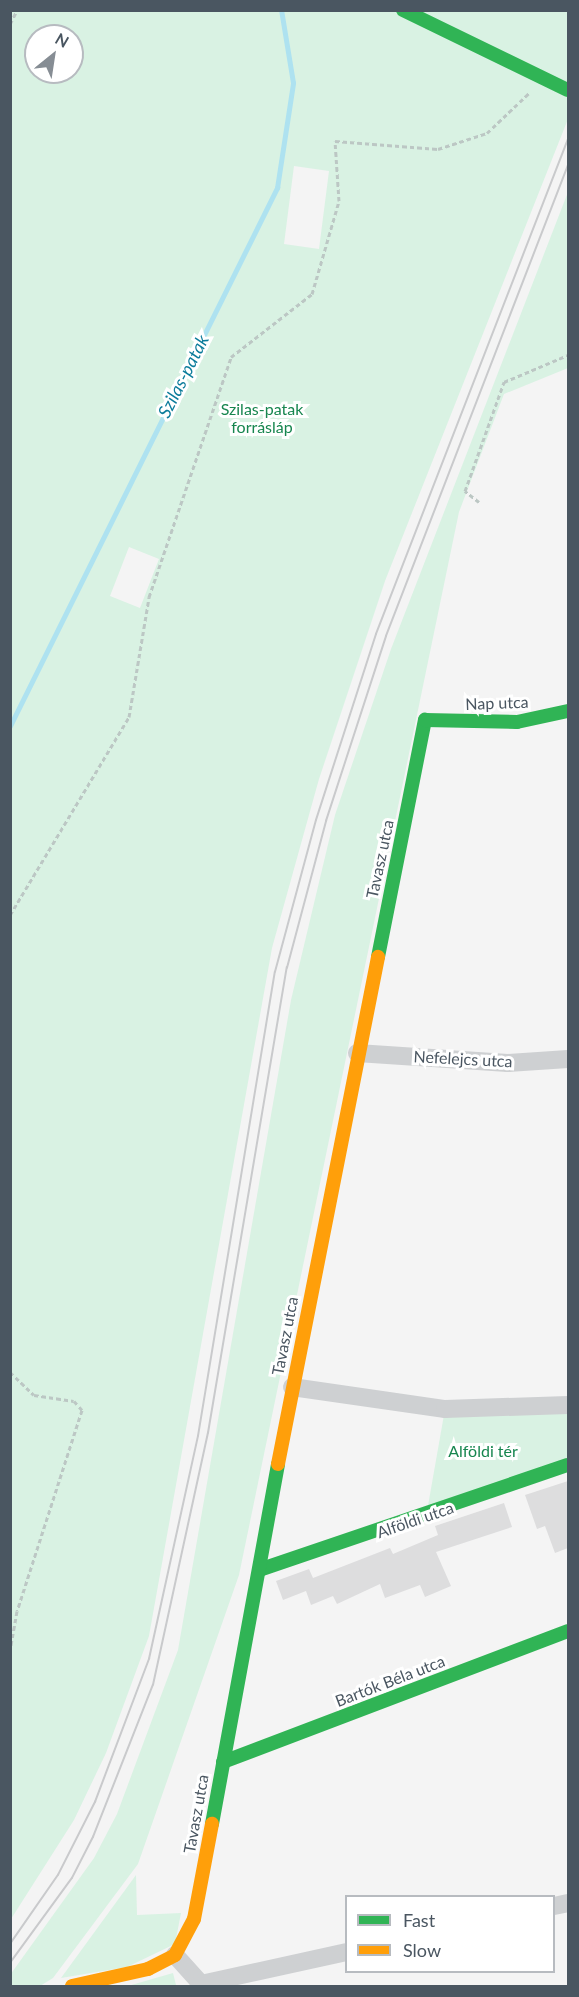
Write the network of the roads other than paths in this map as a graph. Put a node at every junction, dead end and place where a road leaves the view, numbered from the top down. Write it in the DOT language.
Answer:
graph roads {
  1 [pos="403,10"];
  2 [pos="568,90"];
  3 [pos="568,711"];
  4 [pos="425,720"];
  5 [pos="357,1053"];
  6 [pos="568,1059"];
  7 [pos="292,1387"];
  8 [pos="568,1405"];
  9 [pos="568,1465"];
  10 [pos="259,1570"];
  11 [pos="568,1631"];
  12 [pos="223,1762"];
  13 [pos="345,1952"];
  14 [pos="175,1955"];
  15 [pos="72,1986"];
  1 -- 2 [label="street"];
  3 -- 4 [label="street, Nap utca"];
  4 -- 5 [label="street, Tavasz utca"];
  5 -- 6 [label="street, Nefelejcs utca"];
  5 -- 7 [label="street, Tavasz utca"];
  7 -- 8 [label="street"];
  7 -- 10 [label="street, Tavasz utca"];
  9 -- 10 [label="street, Alföldi utca"];
  10 -- 12 [label="street, Tavasz utca"];
  11 -- 12 [label="street, Bartók Béla utca"];
  12 -- 14 [label="street, Tavasz utca"];
  13 -- 14 [label="street"];
  14 -- 15 [label="street"];
}
